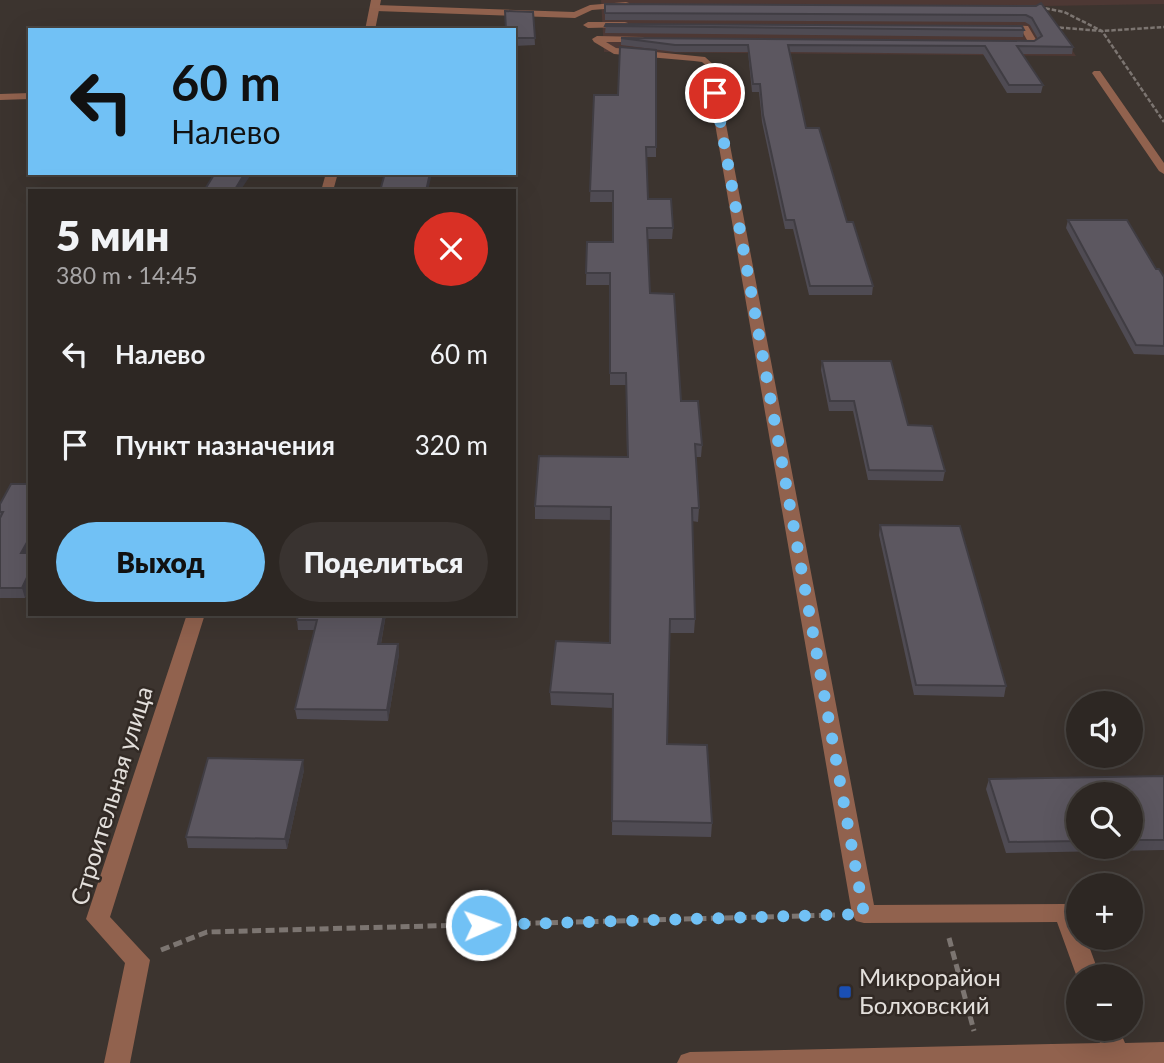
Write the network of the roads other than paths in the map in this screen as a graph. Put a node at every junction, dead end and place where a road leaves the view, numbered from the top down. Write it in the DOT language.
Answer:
graph roads {
  1 [pos="376,4"];
  2 [pos="639,5"];
  3 [pos="575,15"];
  4 [pos="588,24"];
  5 [pos="642,25"];
  6 [pos="984,27"];
  7 [pos="370,28"];
  8 [pos="597,39"];
  9 [pos="651,40"];
  10 [pos="1005,43"];
  11 [pos="710,66"];
  12 [pos="1097,73"];
  13 [pos="28,96"];
  14 [pos="0,97"];
  15 [pos="1164,171"];
  16 [pos="195,616"];
  17 [pos="1084,964"];
  18 [pos="1111,1041"];
  19 [pos="1164,1053"];
  20 [pos="1116,1054"];
  21 [pos="117,1063"];
  22 [pos="690,1063"];
  1 -- 3 [label="lane"];
  1 -- 7 [label="street"];
  2 -- 3 [label="lane"];
  3 -- 4 [label="lane"];
  4 -- 5 [label="lane"];
  4 -- 8 [label="lane"];
  6 -- 10 [label="lane"];
  8 -- 9 [label="lane"];
  8 -- 11 [label="lane"];
  11 -- 17 [label="street"];
  12 -- 15 [label="lane"];
  13 -- 14 [label="lane"];
  16 -- 21 [label="street, Строительная улица"];
  18 -- 20 [label="street"];
  19 -- 20 [label="street"];
  20 -- 22 [label="street"];
}
